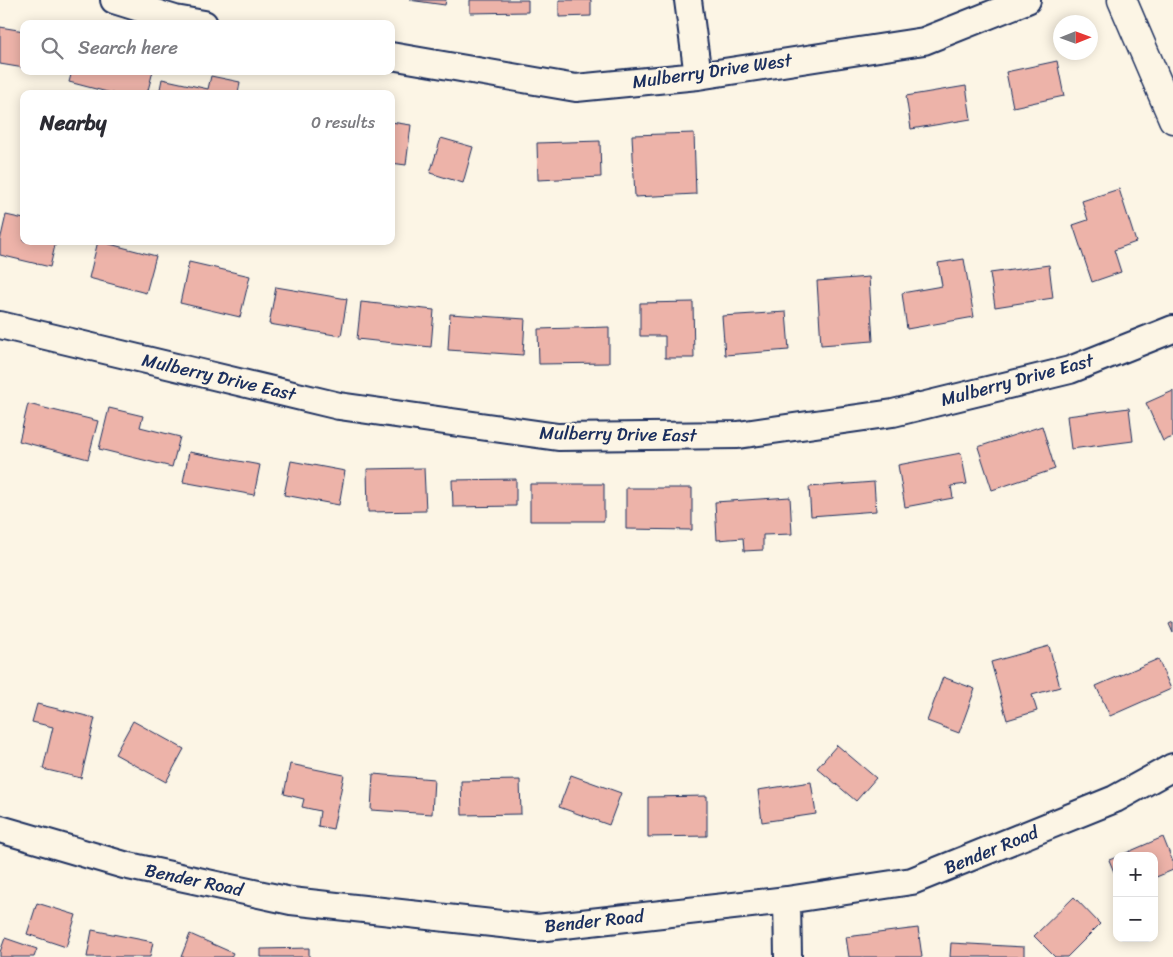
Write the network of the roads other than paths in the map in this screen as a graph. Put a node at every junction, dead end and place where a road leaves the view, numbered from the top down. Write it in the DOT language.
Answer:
graph roads {
  1 [pos="114,0"];
  2 [pos="688,0"];
  3 [pos="1027,0"];
  4 [pos="1122,0"];
  5 [pos="182,20"];
  6 [pos="395,57"];
  7 [pos="698,76"];
  8 [pos="1173,119"];
  9 [pos="0,325"];
  10 [pos="1173,329"];
  11 [pos="1173,768"];
  12 [pos="0,829"];
  13 [pos="786,900"];
  14 [pos="788,957"];
  1 -- 5 [label="street"];
  2 -- 7 [label="street"];
  3 -- 7 [label="street, Mulberry Drive West"];
  4 -- 8 [label="street"];
  6 -- 7 [label="street, Mulberry Drive West"];
  9 -- 10 [label="street, Mulberry Drive East"];
  11 -- 13 [label="street, Bender Road"];
  12 -- 13 [label="street, Bender Road"];
  13 -- 14 [label="street"];
}
